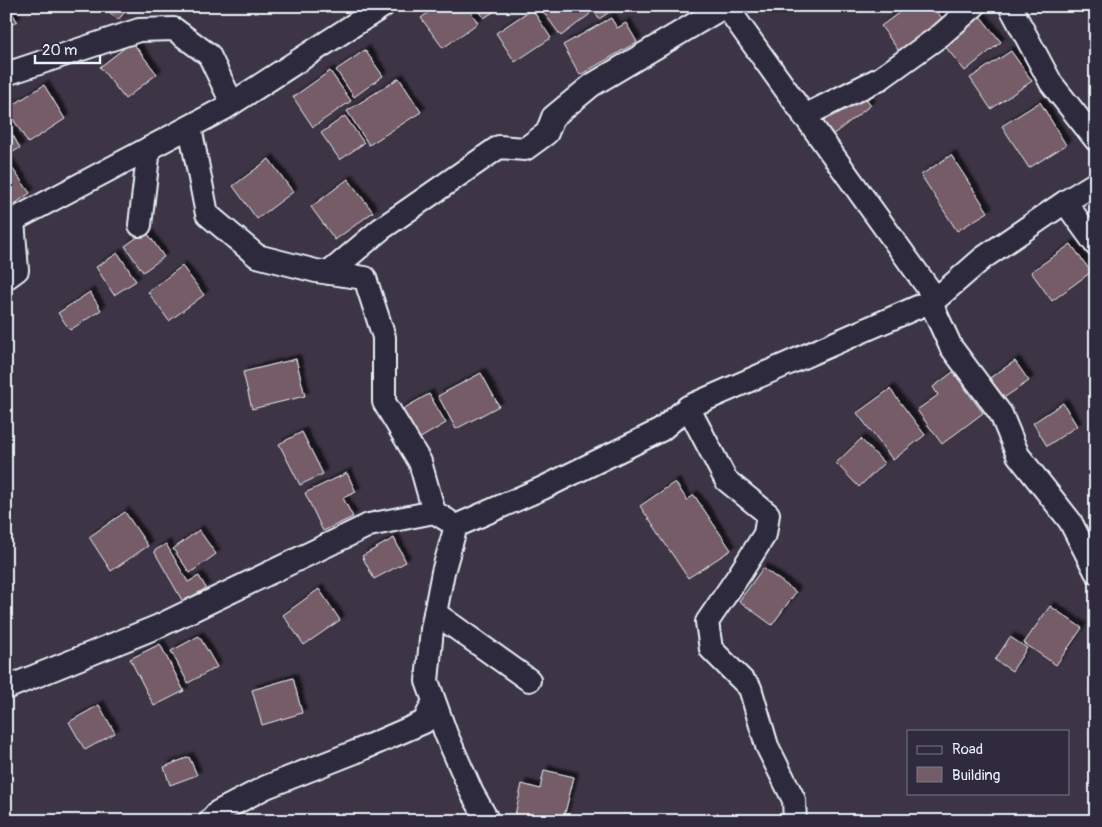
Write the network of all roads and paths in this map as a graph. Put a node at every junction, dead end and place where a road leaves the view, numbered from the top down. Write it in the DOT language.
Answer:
graph roads {
  1 [pos="383,6"];
  2 [pos="725,6"];
  3 [pos="974,6"];
  4 [pos="1010,6"];
  5 [pos="6,74"];
  6 [pos="232,103"];
  7 [pos="804,116"];
  8 [pos="190,126"];
  9 [pos="1096,140"];
  10 [pos="149,148"];
  11 [pos="1096,183"];
  12 [pos="1065,202"];
  13 [pos="10,222"];
  14 [pos="140,225"];
  15 [pos="1096,245"];
  16 [pos="329,273"];
  17 [pos="6,278"];
  18 [pos="933,300"];
  19 [pos="688,408"];
  20 [pos="434,512"];
  21 [pos="456,526"];
  22 [pos="1096,572"];
  23 [pos="435,613"];
  24 [pos="530,680"];
  25 [pos="6,688"];
  26 [pos="434,701"];
  27 [pos="210,821"];
  28 [pos="488,821"];
  29 [pos="795,821"];
  1 -- 6 [label="street"];
  2 -- 7 [label="street"];
  2 -- 16 [label="street"];
  3 -- 7 [label="street"];
  4 -- 9 [label="street"];
  5 -- 6 [label="street"];
  6 -- 8 [label="street"];
  7 -- 18 [label="street"];
  8 -- 10 [label="street"];
  8 -- 16 [label="street"];
  10 -- 13 [label="street"];
  10 -- 14 [label="street"];
  11 -- 12 [label="street"];
  12 -- 15 [label="street"];
  12 -- 18 [label="street"];
  13 -- 17 [label="street"];
  16 -- 20 [label="street"];
  18 -- 19 [label="street"];
  18 -- 22 [label="street"];
  19 -- 21 [label="street"];
  19 -- 29 [label="street"];
  20 -- 21 [label="street"];
  20 -- 25 [label="street"];
  21 -- 23 [label="street"];
  23 -- 24 [label="street"];
  23 -- 26 [label="street"];
  26 -- 27 [label="street"];
  26 -- 28 [label="street"];
}
